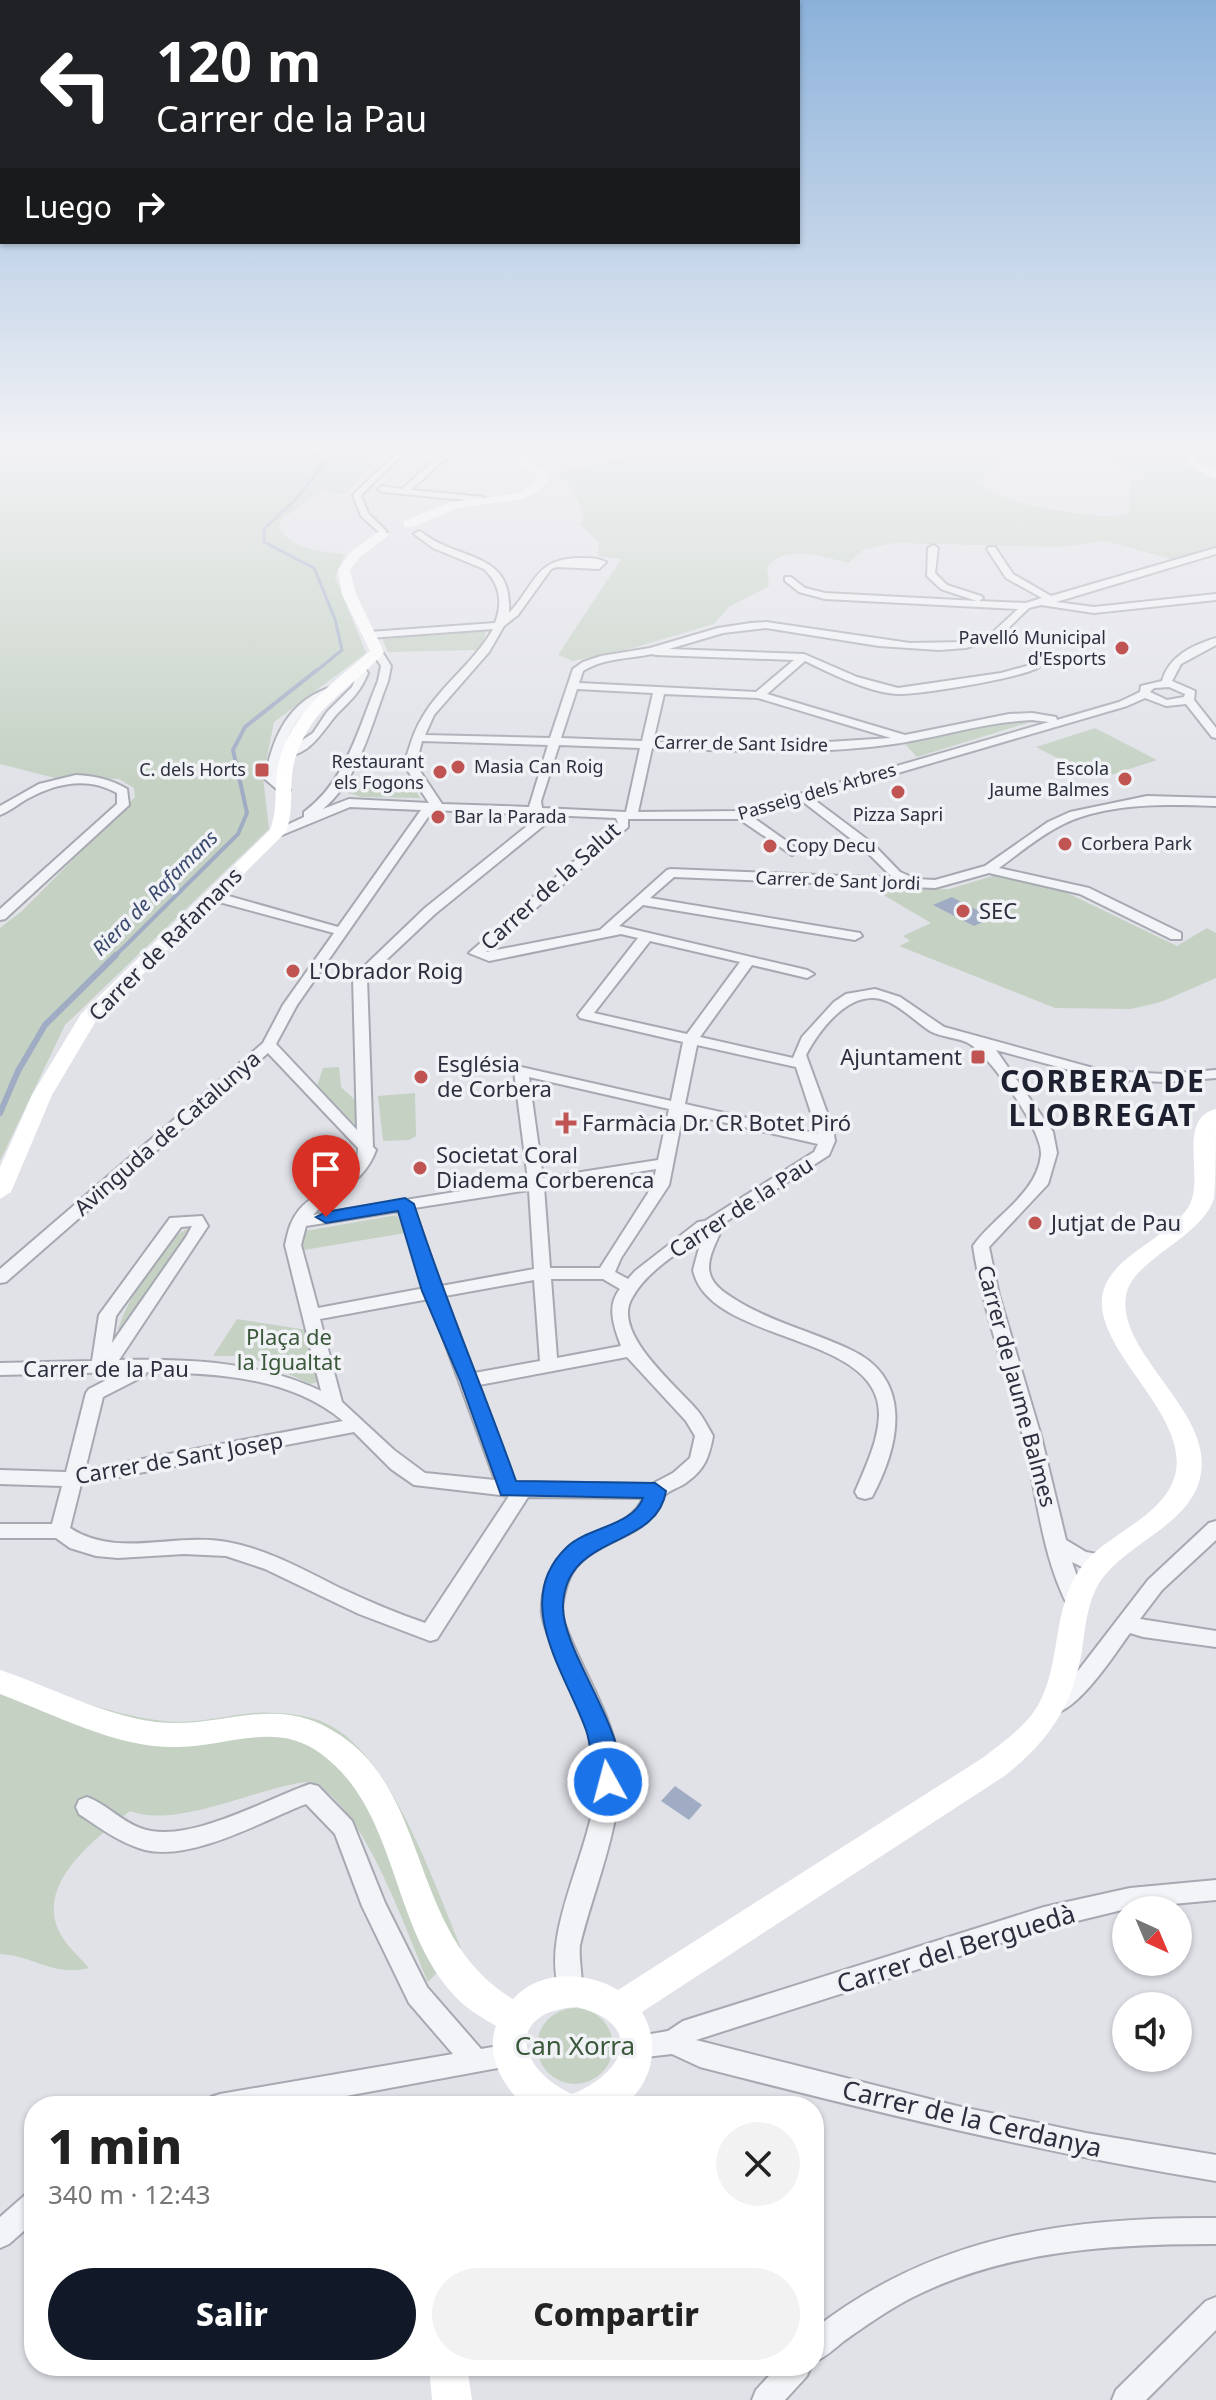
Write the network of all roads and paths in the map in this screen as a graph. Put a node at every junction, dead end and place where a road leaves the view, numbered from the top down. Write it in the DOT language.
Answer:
graph roads {
  1 [pos="350,561"];
  2 [pos="475,561"];
  3 [pos="933,561"];
  4 [pos="1000,561"];
  5 [pos="1182,561"];
  6 [pos="555,564"];
  7 [pos="788,579"];
  8 [pos="529,592"];
  9 [pos="503,596"];
  10 [pos="1216,597"];
  11 [pos="1048,601"];
  12 [pos="995,603"];
  13 [pos="1026,606"];
  14 [pos="498,626"];
  15 [pos="369,635"];
  16 [pos="1216,641"];
  17 [pos="651,651"];
  18 [pos="377,652"];
  19 [pos="804,657"];
  20 [pos="1034,667"];
  21 [pos="360,669"];
  22 [pos="1166,684"];
  23 [pos="573,686"];
  24 [pos="332,690"];
  25 [pos="659,690"];
  26 [pos="759,695"];
  27 [pos="1150,698"];
  28 [pos="1189,700"];
  29 [pos="1059,722"];
  30 [pos="1216,735"];
  31 [pos="418,738"];
  32 [pos="905,738"];
  33 [pos="554,739"];
  34 [pos="648,743"];
  35 [pos="290,753"];
  36 [pos="284,790"];
  37 [pos="806,799"];
  38 [pos="327,800"];
  39 [pos="1216,802"];
  40 [pos="345,805"];
  41 [pos="434,807"];
  42 [pos="0,811"];
  43 [pos="540,811"];
  44 [pos="742,815"];
  45 [pos="626,816"];
  46 [pos="279,830"];
  47 [pos="792,851"];
  48 [pos="989,869"];
  49 [pos="916,884"];
  50 [pos="213,896"];
  51 [pos="642,901"];
  52 [pos="0,916"];
  53 [pos="340,931"];
  54 [pos="606,931"];
  55 [pos="647,936"];
  56 [pos="855,936"];
  57 [pos="1176,936"];
  58 [pos="749,960"];
  59 [pos="807,974"];
  60 [pos="691,1039"];
  61 [pos="970,1039"];
  62 [pos="269,1045"];
  63 [pos="1023,1051"];
  64 [pos="995,1058"];
  65 [pos="801,1064"];
  66 [pos="1216,1074"];
  67 [pos="676,1107"];
  68 [pos="1216,1115"];
  69 [pos="827,1141"];
  70 [pos="368,1150"];
  71 [pos="666,1163"];
  72 [pos="536,1183"];
  73 [pos="0,1192"];
  74 [pos="405,1204"];
  75 [pos="299,1222"];
  76 [pos="704,1226"];
  77 [pos="607,1271"];
  78 [pos="542,1273"];
  79 [pos="0,1278"];
  80 [pos="635,1281"];
  81 [pos="432,1291"];
  82 [pos="309,1315"];
  83 [pos="631,1350"];
  84 [pos="549,1365"];
  85 [pos="102,1367"];
  86 [pos="0,1369"];
  87 [pos="147,1369"];
  88 [pos="470,1380"];
  89 [pos="334,1405"];
  90 [pos="357,1425"];
  91 [pos="0,1477"];
  92 [pos="72,1479"];
  93 [pos="516,1489"];
  94 [pos="655,1491"];
  95 [pos="865,1492"];
  96 [pos="1216,1528"];
  97 [pos="0,1531"];
  98 [pos="60,1531"];
  99 [pos="1059,1545"];
  100 [pos="1101,1561"];
  101 [pos="1076,1602"];
  102 [pos="1125,1622"];
  103 [pos="1216,1639"];
  104 [pos="0,1682"];
  105 [pos="1052,1708"];
  106 [pos="87,1807"];
  107 [pos="1216,1890"];
  108 [pos="571,1989"];
  109 [pos="619,2008"];
  110 [pos="516,2020"];
  111 [pos="700,2042"];
  112 [pos="637,2046"];
  113 [pos="510,2056"];
  114 [pos="476,2062"];
  115 [pos="278,2096"];
  116 [pos="542,2096"];
  117 [pos="605,2096"];
  118 [pos="1216,2168"];
  119 [pos="24,2213"];
  120 [pos="1216,2231"];
  121 [pos="1,2233"];
  122 [pos="1216,2311"];
  123 [pos="824,2340"];
  124 [pos="449,2376"];
  125 [pos="788,2376"];
  126 [pos="452,2400"];
  127 [pos="766,2400"];
  128 [pos="1126,2400"];
  1 -- 15 [label="street"];
  2 -- 9 [label="street"];
  3 -- 12 [label="street"];
  4 -- 11 [label="street"];
  5 -- 11 [label="street"];
  6 -- 8 [label="street"];
  7 -- 12 [label="street"];
  8 -- 9 [label="street"];
  8 -- 14 [label="street"];
  9 -- 14 [label="street"];
  10 -- 11 [label="street"];
  11 -- 13 [label="street"];
  12 -- 13 [label="street"];
  13 -- 17 [label="street"];
  14 -- 15 [label="street"];
  14 -- 31 [label="street"];
  15 -- 18 [label="street"];
  16 -- 22 [label="street"];
  17 -- 19 [label="street"];
  17 -- 23 [label="street"];
  18 -- 21 [label="street"];
  18 -- 38 [label="street"];
  19 -- 20 [label="street"];
  19 -- 26 [label="street"];
  21 -- 24 [label="street"];
  21 -- 35 [label="street"];
  22 -- 27 [label="street"];
  22 -- 28 [label="street"];
  23 -- 25 [label="street"];
  23 -- 33 [label="street"];
  24 -- 35 [label="street"];
  24 -- 36 [label="street"];
  25 -- 26 [label="street"];
  25 -- 34 [label="street"];
  26 -- 32 [label="street"];
  27 -- 28 [label="street, Passeig dels Arbres"];
  27 -- 29 [label="street, Passeig dels Arbres"];
  28 -- 30 [label="street"];
  29 -- 32 [label="street, Carrer de Sant Isidre"];
  29 -- 37 [label="street, Passeig dels Arbres"];
  31 -- 33 [label="street, Carrer de Sant Isidre"];
  31 -- 41 [label="street"];
  32 -- 34 [label="street, Carrer de Sant Isidre"];
  33 -- 34 [label="street, Carrer de Sant Isidre"];
  33 -- 43 [label="street"];
  34 -- 45 [label="street"];
  35 -- 36 [label="street"];
  36 -- 46 [label="street"];
  37 -- 44 [label="street, Passeig dels Arbres"];
  37 -- 49 [label="street"];
  38 -- 40 [label="street, Passeig dels Arbres"];
  38 -- 46 [label="street"];
  39 -- 48 [label="street, Carrer de Sant Jordi"];
  40 -- 41 [label="street, Passeig dels Arbres"];
  40 -- 46 [label="street, Passeig dels Arbres"];
  41 -- 43 [label="street, Passeig dels Arbres"];
  41 -- 53 [label="street, Avinguda de Catalunya"];
  42 -- 52 [label="street"];
  43 -- 45 [label="street, Passeig dels Arbres"];
  43 -- 70 [label="street"];
  44 -- 45 [label="street, Passeig dels Arbres"];
  44 -- 47 [label="street"];
  45 -- 54 [label="street, Carrer de la Salut"];
  46 -- 50 [label="street, Carrer de Rafamans"];
  48 -- 49 [label="street, Carrer de Sant Jordi"];
  48 -- 57 [label="street"];
  49 -- 51 [label="street, Carrer de Sant Jordi"];
  50 -- 53 [label="street"];
  50 -- 73 [label="street, Carrer de Rafamans"];
  51 -- 54 [label="street, Carrer de Sant Jordi"];
  51 -- 56 [label="street"];
  53 -- 62 [label="street, Avinguda de Catalunya"];
  54 -- 55 [label="street, Carrer de la Salut"];
  55 -- 58 [label="street, Carrer de la Salut"];
  55 -- 60 [label="street"];
  58 -- 59 [label="street, Carrer de la Salut"];
  58 -- 60 [label="street"];
  60 -- 65 [label="street"];
  60 -- 67 [label="street"];
  61 -- 63 [label="street"];
  61 -- 64 [label="street, Carrer de Jaume Balmes"];
  61 -- 65 [label="street"];
  62 -- 70 [label="street"];
  62 -- 79 [label="street, Avinguda de Catalunya"];
  63 -- 64 [label="street"];
  63 -- 66 [label="street"];
  64 -- 99 [label="street, Carrer de Jaume Balmes"];
  65 -- 69 [label="street, Carrer de la Pau"];
  67 -- 69 [label="street"];
  67 -- 71 [label="street"];
  67 -- 72 [label="street"];
  68 -- 100 [label="street"];
  69 -- 76 [label="street, Carrer de la Pau"];
  70 -- 75 [label="street"];
  71 -- 72 [label="street"];
  71 -- 77 [label="street"];
  72 -- 74 [label="street"];
  72 -- 78 [label="street"];
  74 -- 75 [label="street"];
  74 -- 81 [label="street"];
  75 -- 82 [label="street"];
  76 -- 80 [label="street, Carrer de la Pau"];
  76 -- 95 [label="street"];
  77 -- 78 [label="street"];
  77 -- 80 [label="street"];
  78 -- 81 [label="street"];
  78 -- 84 [label="street"];
  80 -- 83 [label="street"];
  81 -- 82 [label="street"];
  81 -- 88 [label="street"];
  82 -- 89 [label="street"];
  83 -- 84 [label="street"];
  83 -- 94 [label="street"];
  84 -- 88 [label="street"];
  85 -- 85 [label="street"];
  85 -- 86 [label="street, Carrer de la Pau"];
  85 -- 87 [label="street, Carrer de la Pau"];
  87 -- 89 [label="street, Carrer de la Pau"];
  87 -- 92 [label="street"];
  88 -- 93 [label="street"];
  89 -- 90 [label="street, Carrer de la Pau"];
  90 -- 92 [label="street, Carrer de Sant Josep"];
  90 -- 93 [label="street, Carrer de la Pau"];
  91 -- 92 [label="street, Carrer de Sant Josep"];
  92 -- 98 [label="street"];
  93 -- 94 [label="street, Carrer de la Pau"];
  93 -- 98 [label="street"];
  94 -- 108 [label="street"];
  96 -- 102 [label="street"];
  97 -- 98 [label="street"];
  99 -- 100 [label="street"];
  99 -- 101 [label="street, Carrer de Jaume Balmes"];
  100 -- 101 [label="street"];
  101 -- 105 [label="street"];
  102 -- 103 [label="street"];
  102 -- 105 [label="street"];
  104 -- 110 [label="street"];
  105 -- 109 [label="street"];
  106 -- 114 [label="street"];
  107 -- 111 [label="street, Carrer del Berguedà"];
  108 -- 109 [label="street"];
  108 -- 110 [label="street"];
  109 -- 112 [label="street"];
  110 -- 113 [label="street"];
  111 -- 112 [label="street, Carrer de la Cerdanya"];
  111 -- 118 [label="street, Carrer de la Cerdanya"];
  112 -- 117 [label="street"];
  113 -- 114 [label="street"];
  113 -- 116 [label="street"];
  114 -- 115 [label="street"];
  119 -- 121 [label="street"];
  120 -- 123 [label="street"];
  122 -- 128 [label="street"];
  124 -- 126 [label="street"];
  125 -- 127 [label="street"];
}
